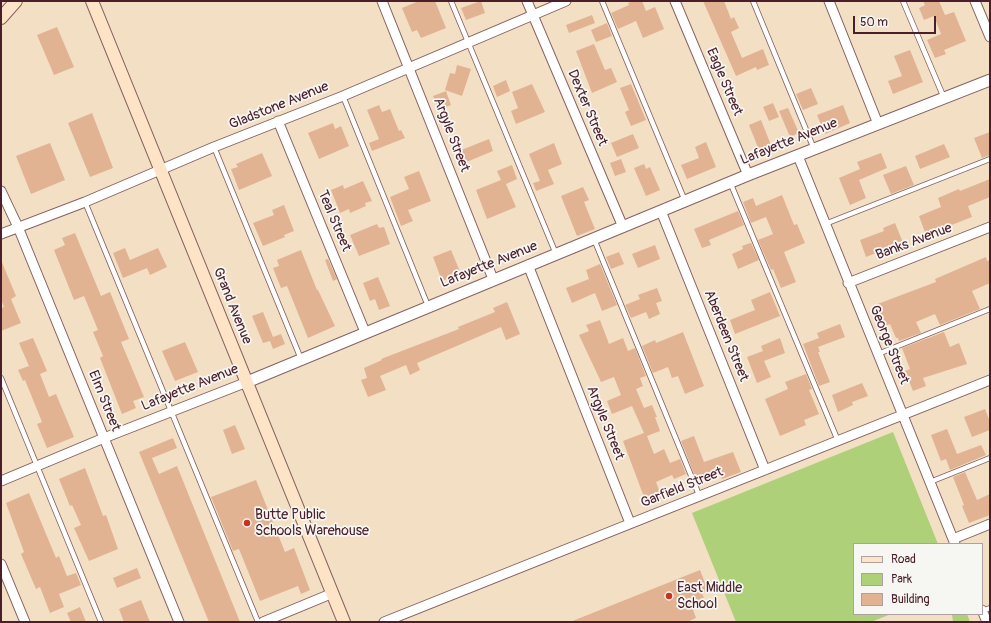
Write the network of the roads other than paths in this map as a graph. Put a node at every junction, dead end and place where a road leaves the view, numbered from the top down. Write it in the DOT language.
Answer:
graph roads {
  1 [pos="16,1"];
  2 [pos="92,1"];
  3 [pos="382,1"];
  4 [pos="451,1"];
  5 [pos="527,1"];
  6 [pos="566,1"];
  7 [pos="602,1"];
  8 [pos="675,1"];
  9 [pos="753,1"];
  10 [pos="830,1"];
  11 [pos="903,1"];
  12 [pos="975,1"];
  13 [pos="532,14"];
  14 [pos="1,18"];
  15 [pos="990,37"];
  16 [pos="468,42"];
  17 [pos="410,68"];
  18 [pos="990,80"];
  19 [pos="343,96"];
  20 [pos="944,98"];
  21 [pos="278,121"];
  22 [pos="878,124"];
  23 [pos="214,147"];
  24 [pos="814,149"];
  25 [pos="798,156"];
  26 [pos="990,159"];
  27 [pos="161,169"];
  28 [pos="748,175"];
  29 [pos="730,182"];
  30 [pos="1,191"];
  31 [pos="685,201"];
  32 [pos="85,202"];
  33 [pos="661,211"];
  34 [pos="825,224"];
  35 [pos="623,226"];
  36 [pos="18,227"];
  37 [pos="990,227"];
  38 [pos="1,234"];
  39 [pos="594,238"];
  40 [pos="556,254"];
  41 [pos="528,265"];
  42 [pos="493,279"];
  43 [pos="848,283"];
  44 [pos="428,306"];
  45 [pos="990,309"];
  46 [pos="365,332"];
  47 [pos="878,354"];
  48 [pos="301,359"];
  49 [pos="1,378"];
  50 [pos="990,380"];
  51 [pos="247,382"];
  52 [pos="172,412"];
  53 [pos="902,414"];
  54 [pos="104,438"];
  55 [pos="838,441"];
  56 [pos="990,458"];
  57 [pos="36,466"];
  58 [pos="765,470"];
  59 [pos="1,481"];
  60 [pos="930,482"];
  61 [pos="699,495"];
  62 [pos="630,523"];
  63 [pos="990,524"];
  64 [pos="954,542"];
  65 [pos="1,564"];
  66 [pos="333,593"];
  67 [pos="983,612"];
  68 [pos="25,622"];
  69 [pos="101,622"];
  70 [pos="179,622"];
  71 [pos="258,622"];
  72 [pos="263,622"];
  73 [pos="344,622"];
  74 [pos="384,622"];
  75 [pos="987,622"];
  1 -- 14 [label="main road"];
  2 -- 27 [label="main road, Grand Avenue"];
  3 -- 17 [label="street, Argyle Street"];
  4 -- 16 [label="lane"];
  5 -- 13 [label="street, Dexter Street"];
  6 -- 13 [label="street, Gladstone Avenue"];
  7 -- 31 [label="lane"];
  8 -- 28 [label="street, Eagle Street"];
  9 -- 24 [label="lane"];
  10 -- 22 [label="street"];
  11 -- 20 [label="lane"];
  12 -- 15 [label="street"];
  13 -- 16 [label="street, Gladstone Avenue"];
  13 -- 35 [label="street, Dexter Street"];
  16 -- 17 [label="street, Gladstone Avenue"];
  16 -- 40 [label="lane"];
  17 -- 19 [label="street, Gladstone Avenue"];
  17 -- 42 [label="street, Argyle Street"];
  18 -- 20 [label="street, Lafayette Avenue"];
  19 -- 21 [label="street, Gladstone Avenue"];
  19 -- 44 [label="lane"];
  20 -- 22 [label="street, Lafayette Avenue"];
  21 -- 23 [label="street, Gladstone Avenue"];
  21 -- 46 [label="street, Teal Street"];
  22 -- 24 [label="street, Lafayette Avenue"];
  23 -- 27 [label="street, Gladstone Avenue"];
  23 -- 48 [label="lane"];
  24 -- 25 [label="street, Lafayette Avenue"];
  25 -- 28 [label="street, Lafayette Avenue"];
  25 -- 34 [label="street, George Street"];
  26 -- 34 [label="lane"];
  27 -- 32 [label="street, Gladstone Avenue"];
  27 -- 51 [label="main road, Grand Avenue"];
  28 -- 29 [label="street, Lafayette Avenue"];
  29 -- 31 [label="street, Lafayette Avenue"];
  29 -- 55 [label="lane"];
  30 -- 36 [label="street, Elm Street"];
  31 -- 33 [label="street, Lafayette Avenue"];
  32 -- 36 [label="street, Gladstone Avenue"];
  32 -- 52 [label="lane"];
  33 -- 35 [label="street, Lafayette Avenue"];
  33 -- 58 [label="street, Aberdeen Street"];
  34 -- 43 [label="street, George Street"];
  35 -- 39 [label="street, Lafayette Avenue"];
  36 -- 38 [label="street, Gladstone Avenue"];
  36 -- 54 [label="street, Elm Street"];
  37 -- 43 [label="street, Banks Avenue"];
  39 -- 40 [label="street, Lafayette Avenue"];
  39 -- 61 [label="lane"];
  40 -- 41 [label="street, Lafayette Avenue"];
  41 -- 42 [label="street, Lafayette Avenue"];
  41 -- 62 [label="street, Argyle Street"];
  42 -- 44 [label="street, Lafayette Avenue"];
  43 -- 47 [label="street, George Street"];
  44 -- 46 [label="street, Lafayette Avenue"];
  45 -- 47 [label="lane"];
  46 -- 48 [label="street, Lafayette Avenue"];
  47 -- 53 [label="street, George Street"];
  48 -- 51 [label="street, Lafayette Avenue"];
  49 -- 57 [label="lane"];
  50 -- 53 [label="street, Garfield Street"];
  51 -- 52 [label="street, Lafayette Avenue"];
  51 -- 66 [label="main road, Grand Avenue"];
  52 -- 54 [label="street, Lafayette Avenue"];
  52 -- 71 [label="lane"];
  53 -- 55 [label="street, Garfield Street"];
  53 -- 60 [label="street, George Street"];
  54 -- 57 [label="street, Lafayette Avenue"];
  54 -- 70 [label="street, Elm Street"];
  55 -- 58 [label="street, Garfield Street"];
  56 -- 60 [label="lane"];
  57 -- 59 [label="street, Lafayette Avenue"];
  57 -- 69 [label="lane"];
  58 -- 61 [label="street, Garfield Street"];
  60 -- 64 [label="street, George Street"];
  61 -- 62 [label="street, Garfield Street"];
  62 -- 74 [label="street, Garfield Street"];
  63 -- 64 [label="street"];
  65 -- 68 [label="street"];
  66 -- 72 [label="street"];
  66 -- 73 [label="main road, Grand Avenue"];
  67 -- 75 [label="street"];
}
